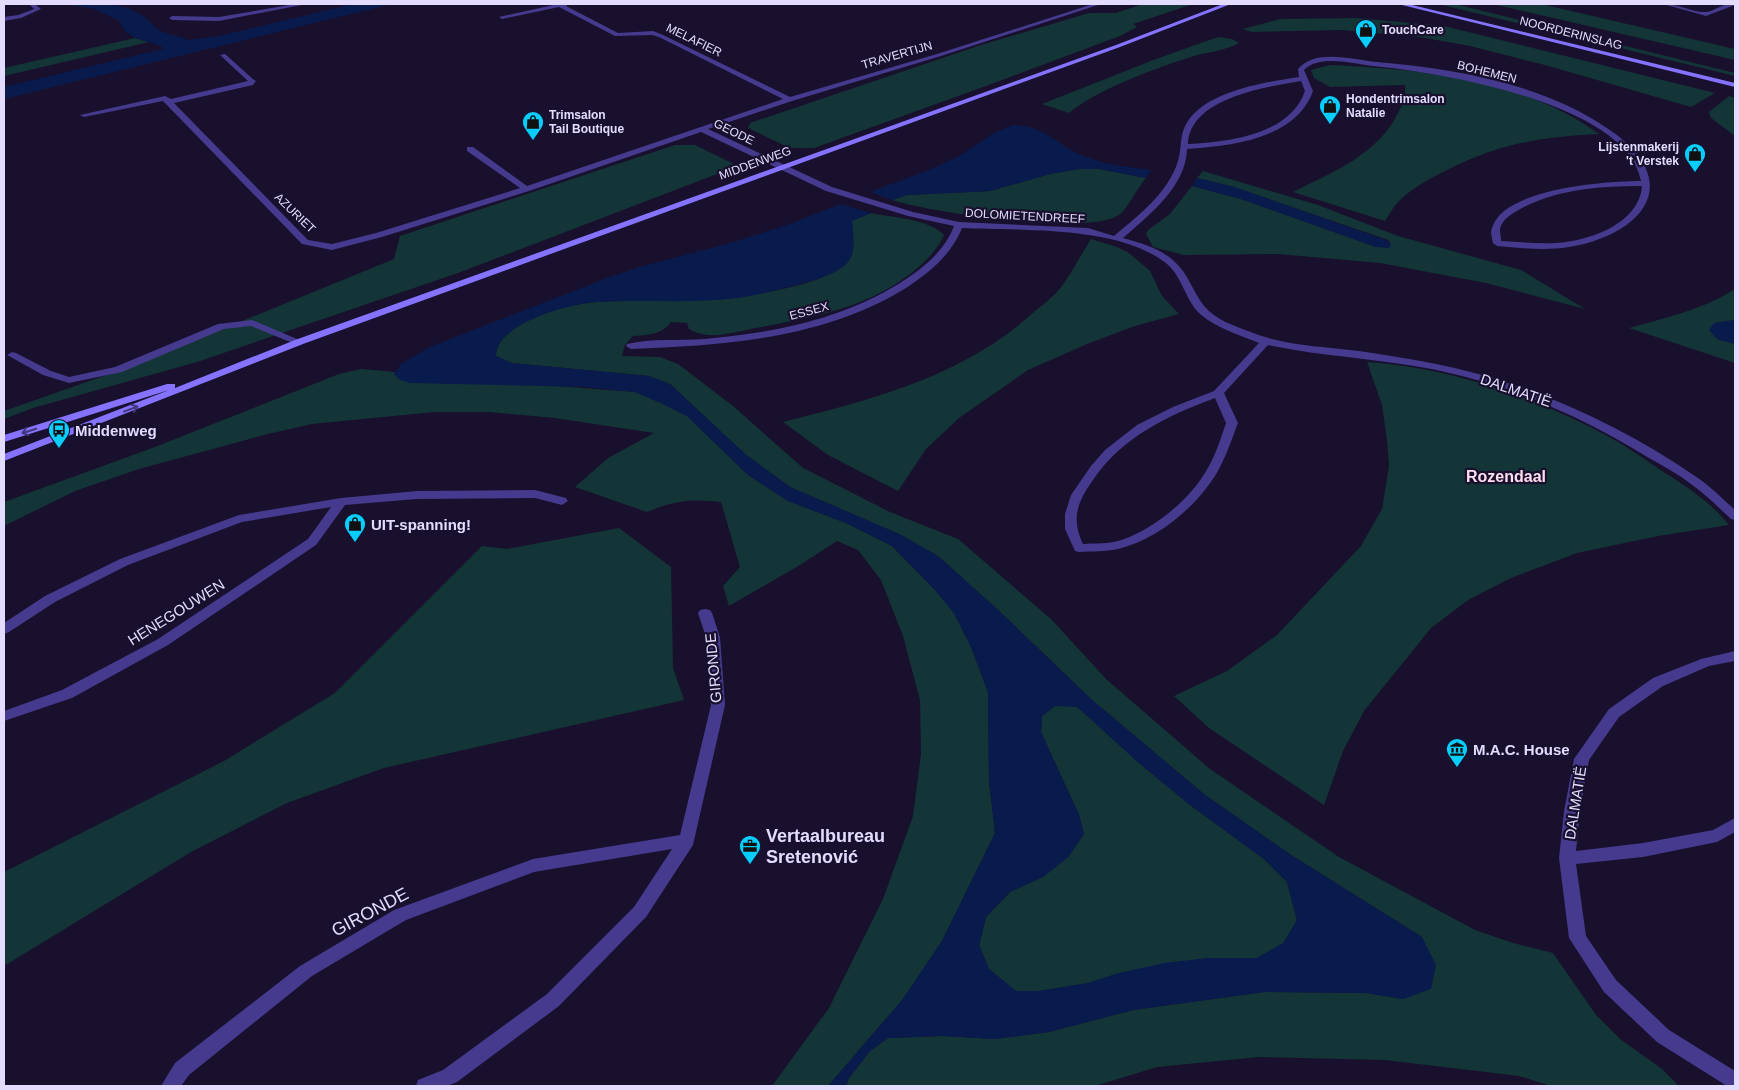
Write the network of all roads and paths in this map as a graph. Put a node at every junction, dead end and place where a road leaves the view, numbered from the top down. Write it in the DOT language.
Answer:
graph roads {
  1 [pos="32,4"];
  2 [pos="304,4"];
  3 [pos="563,4"];
  4 [pos="1098,4"];
  5 [pos="1228,4"];
  6 [pos="1401,4"];
  7 [pos="1666,4"];
  8 [pos="1733,4"];
  9 [pos="502,17"];
  10 [pos="172,18"];
  11 [pos="4,19"];
  12 [pos="223,55"];
  13 [pos="1303,78"];
  14 [pos="1735,85"];
  15 [pos="789,99"];
  16 [pos="170,102"];
  17 [pos="84,115"];
  18 [pos="702,129"];
  19 [pos="1184,147"];
  20 [pos="470,150"];
  21 [pos="782,168"];
  22 [pos="1647,183"];
  23 [pos="526,189"];
  24 [pos="958,225"];
  25 [pos="1117,238"];
  26 [pos="1266,342"];
  27 [pos="295,344"];
  28 [pos="631,346"];
  29 [pos="12,355"];
  30 [pos="1218,393"];
  31 [pos="4,439"];
  32 [pos="4,458"];
  33 [pos="562,500"];
  34 [pos="341,502"];
  35 [pos="1735,516"];
  36 [pos="705,613"];
  37 [pos="4,629"];
  38 [pos="1735,656"];
  39 [pos="4,716"];
  40 [pos="1735,824"];
  41 [pos="687,840"];
  42 [pos="1567,858"];
  43 [pos="1735,1081"];
  44 [pos="170,1086"];
  45 [pos="425,1086"];
  1 -- 11 [label="street"];
  2 -- 10 [label="street"];
  3 -- 9 [label="street, MELAFIER"];
  3 -- 15 [label="street, MELAFIER"];
  4 -- 15 [label="street, TRAVERTIJN"];
  5 -- 21 [label="main road, MIDDENWEG"];
  6 -- 14 [label="main road, NOORDERINSLAG"];
  7 -- 8 [label="street"];
  12 -- 16 [label="street"];
  13 -- 19 [label="street"];
  13 -- 19 [label="street"];
  13 -- 22 [label="street, BOHEMEN"];
  15 -- 18 [label="street, TRAVERTIJN"];
  16 -- 17 [label="street"];
  16 -- 23 [label="street, AZURIET"];
  18 -- 21 [label="street, GEODE"];
  18 -- 23 [label="street, AZURIET"];
  19 -- 25 [label="street"];
  20 -- 23 [label="street"];
  21 -- 24 [label="street, DOLOMIETENDREEF"];
  21 -- 27 [label="main road, MIDDENWEG"];
  22 -- 22 [label="street"];
  24 -- 25 [label="street, DOLOMIETENDREEF"];
  24 -- 28 [label="street, ESSEX"];
  25 -- 26 [label="street, DOLOMIETENDREEF"];
  26 -- 30 [label="street"];
  26 -- 35 [label="street, DALMATIË"];
  27 -- 29 [label="street"];
  27 -- 31 [label="main road, MIDDENWEG, one-way"];
  32 -- 27 [label="main road, MIDDENWEG, one-way"];
  30 -- 30 [label="street"];
  33 -- 34 [label="street"];
  34 -- 37 [label="street"];
  34 -- 39 [label="street, HENEGOUWEN"];
  36 -- 41 [label="street, GIRONDE"];
  38 -- 42 [label="street, DALMATIË"];
  40 -- 42 [label="street, DALMATIË"];
  41 -- 44 [label="street, GIRONDE"];
  41 -- 45 [label="street, GIRONDE"];
  42 -- 43 [label="street, DALMATIË"];
}
